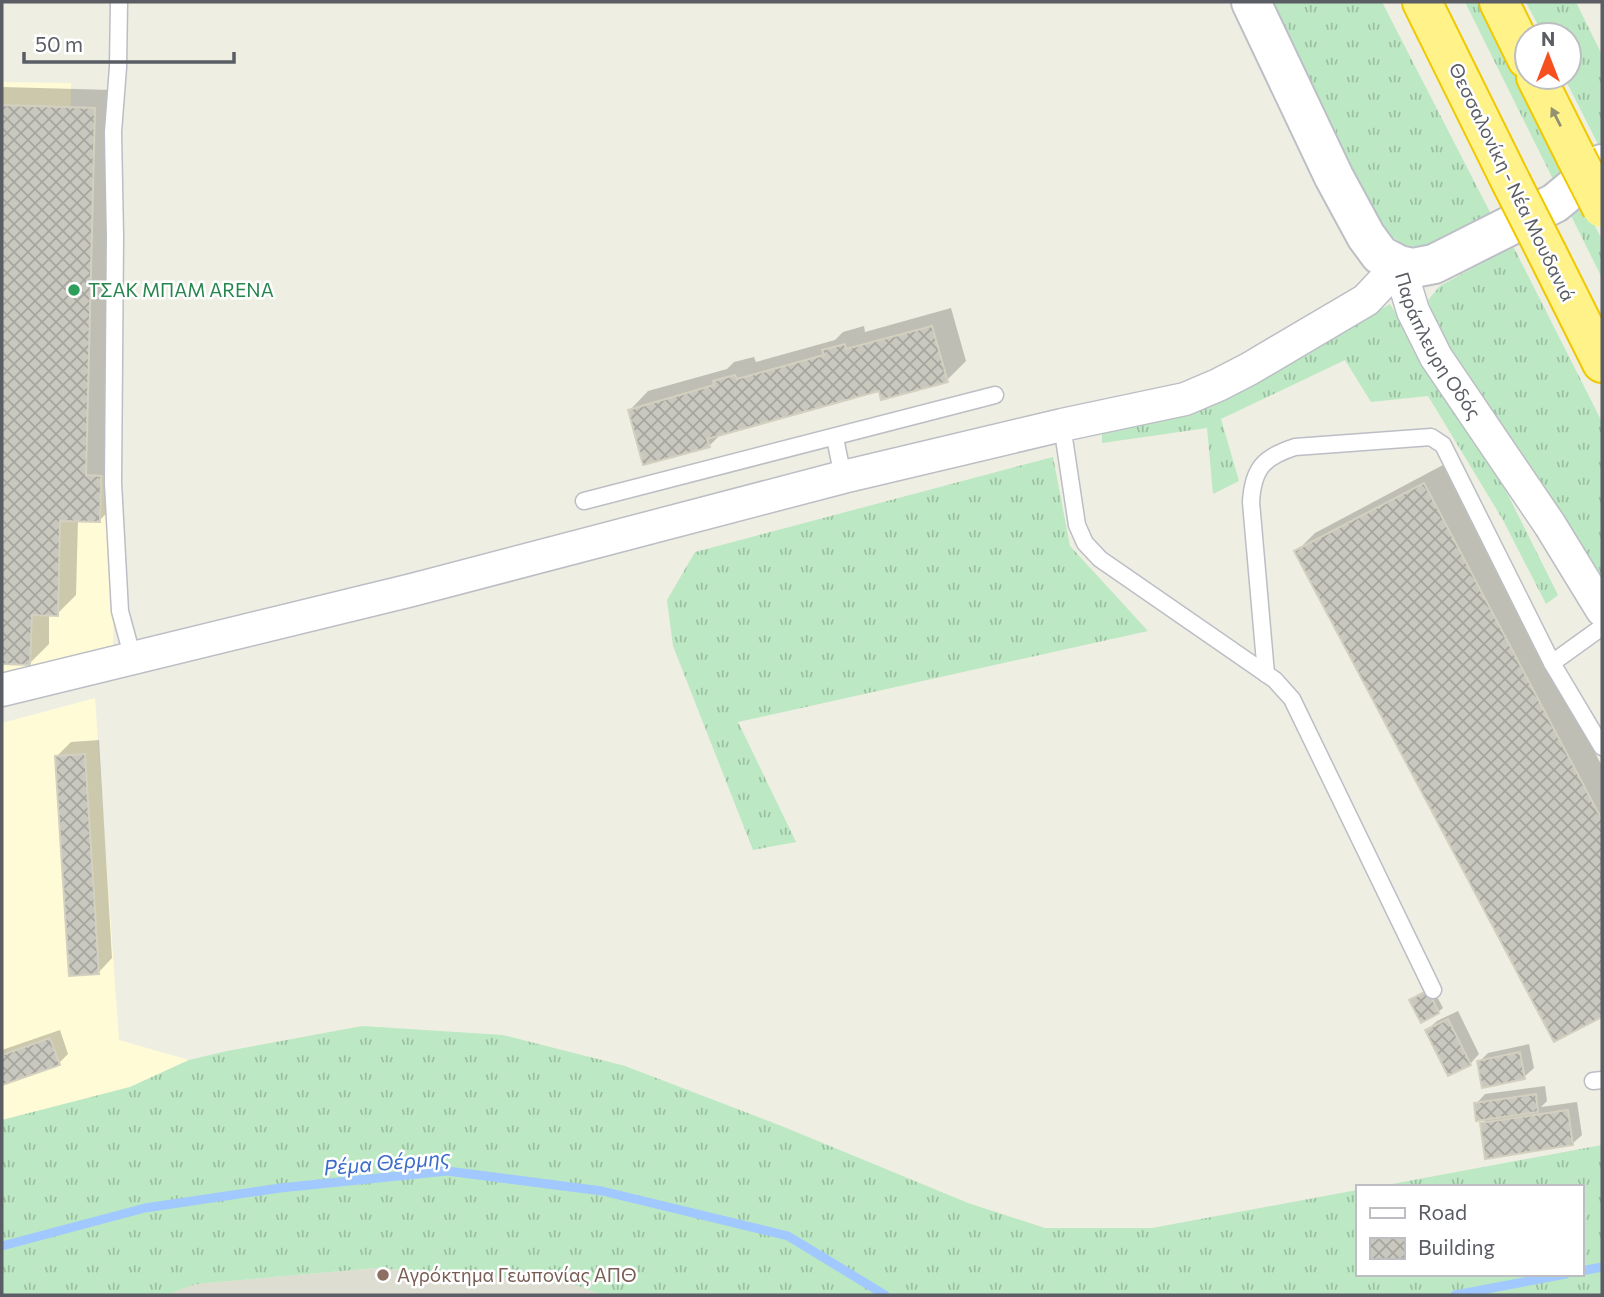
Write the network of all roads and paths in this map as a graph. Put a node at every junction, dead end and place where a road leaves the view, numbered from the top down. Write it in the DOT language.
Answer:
graph roads {
  1 [pos="119,2"];
  2 [pos="1251,2"];
  3 [pos="1422,2"];
  4 [pos="1499,2"];
  5 [pos="1513,30"];
  6 [pos="1545,91"];
  7 [pos="1589,160"];
  8 [pos="1602,208"];
  9 [pos="1399,265"];
  10 [pos="1602,362"];
  11 [pos="995,395"];
  12 [pos="1062,425"];
  13 [pos="835,438"];
  14 [pos="843,477"];
  15 [pos="584,501"];
  16 [pos="1602,610"];
  17 [pos="1602,627"];
  18 [pos="133,659"];
  19 [pos="1552,663"];
  20 [pos="1266,674"];
  21 [pos="2,690"];
  22 [pos="1602,747"];
  23 [pos="1433,990"];
  1 -- 18 [label="lane"];
  2 -- 9 [label="street, Παράπλευρη Οδός"];
  3 -- 10 [label="highway, Θεσσαλονίκη - Νέα Μουδανιά, bridge"];
  4 -- 5 [label="highway"];
  7 -- 6 [label="highway, one-way"];
  7 -- 8 [label="highway, bridge"];
  7 -- 9 [label="street"];
  9 -- 12 [label="street"];
  9 -- 16 [label="street, Παράπλευρη Οδός"];
  11 -- 13 [label="lane"];
  12 -- 14 [label="street"];
  12 -- 20 [label="lane"];
  13 -- 14 [label="lane"];
  13 -- 15 [label="lane"];
  14 -- 18 [label="street"];
  17 -- 19 [label="lane"];
  18 -- 21 [label="street"];
  19 -- 20 [label="lane"];
  19 -- 22 [label="lane"];
  20 -- 23 [label="lane"];
}
